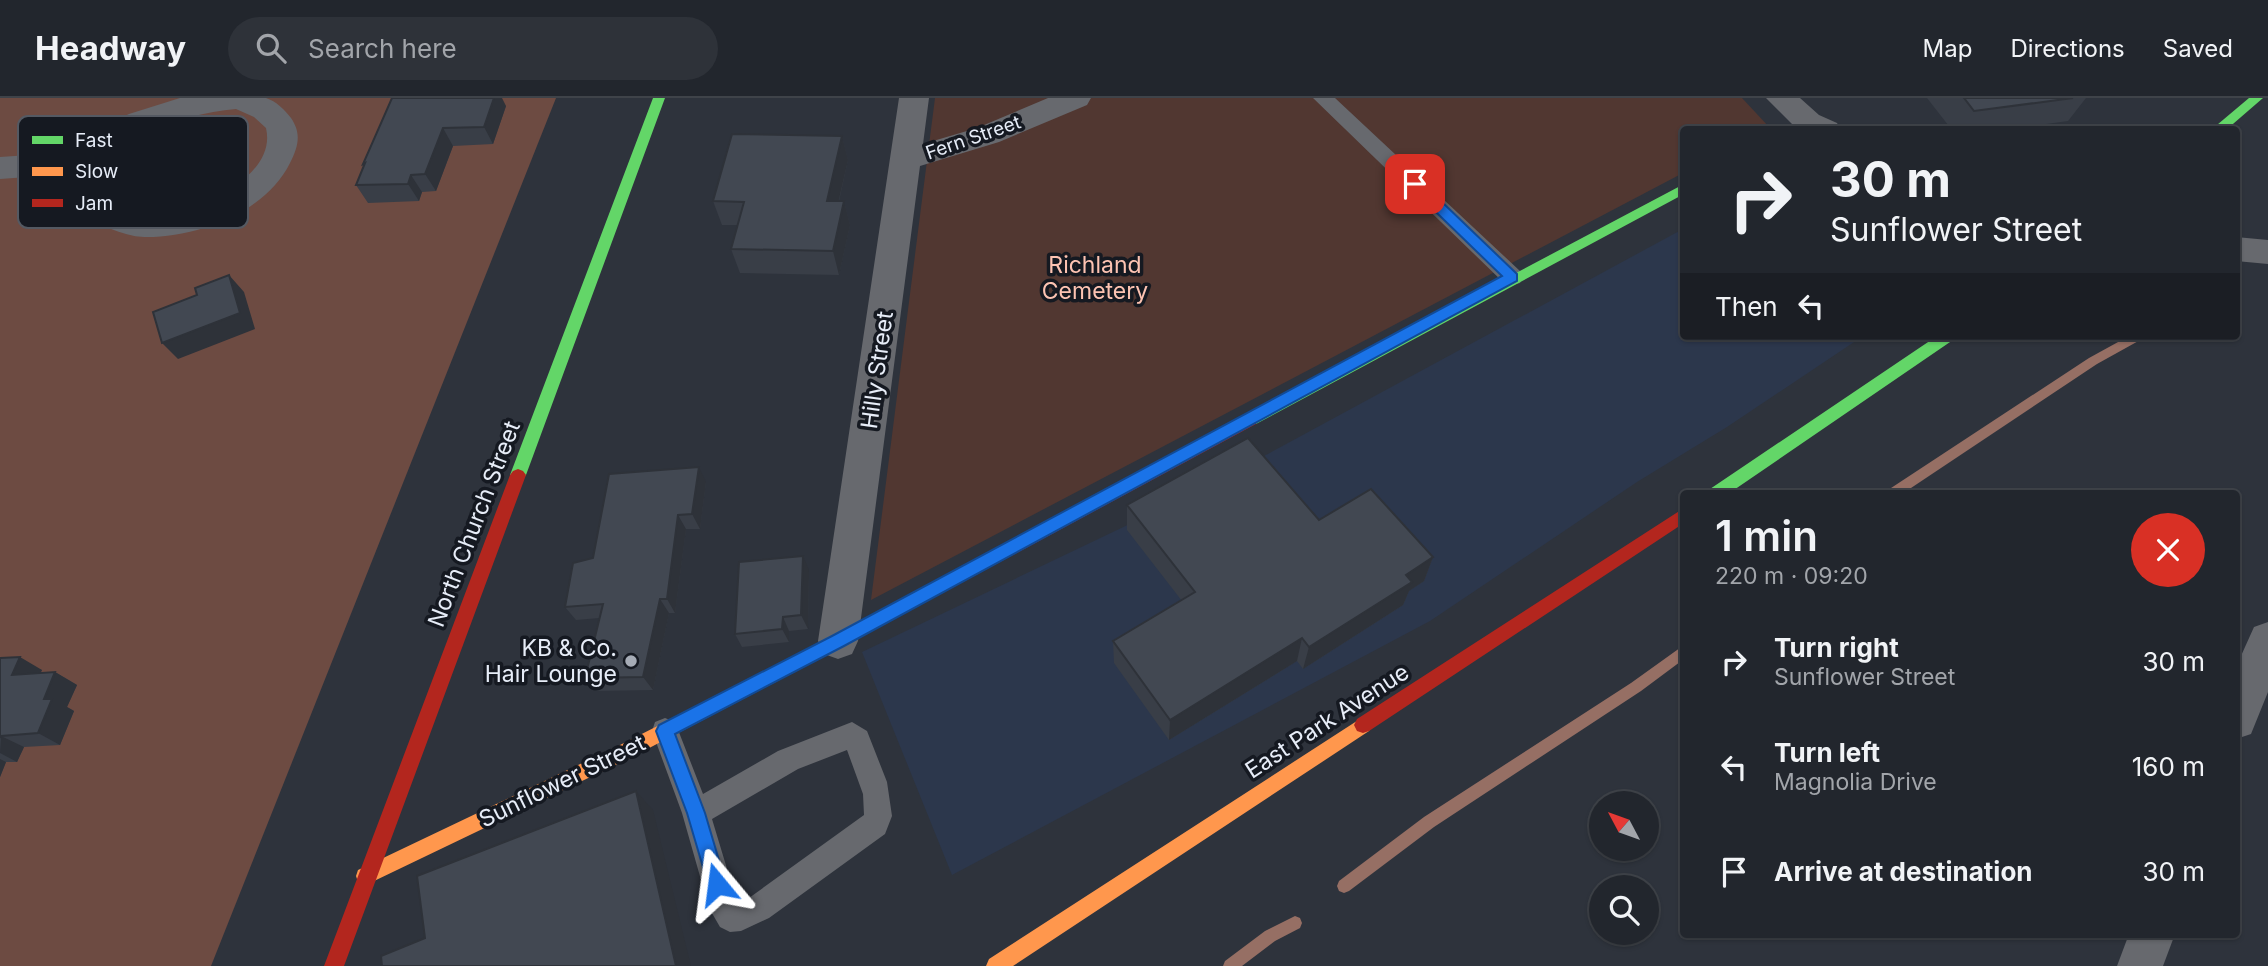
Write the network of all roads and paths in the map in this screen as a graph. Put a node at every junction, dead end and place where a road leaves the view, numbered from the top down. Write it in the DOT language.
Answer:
graph roads {
  1 [pos="659,98"];
  2 [pos="914,98"];
  3 [pos="1076,98"];
  4 [pos="1323,98"];
  5 [pos="1781,98"];
  6 [pos="2256,98"];
  7 [pos="153,116"];
  8 [pos="1809,126"];
  9 [pos="2222,126"];
  10 [pos="908,159"];
  11 [pos="18,167"];
  12 [pos="0,169"];
  13 [pos="1680,190"];
  14 [pos="248,191"];
  15 [pos="2240,249"];
  16 [pos="2268,252"];
  17 [pos="1512,277"];
  18 [pos="1942,340"];
  19 [pos="1721,490"];
  20 [pos="1680,517"];
  21 [pos="2268,640"];
  22 [pos="838,641"];
  23 [pos="2240,710"];
  24 [pos="665,731"];
  25 [pos="696,813"];
  26 [pos="365,876"];
  27 [pos="2150,938"];
  28 [pos="334,966"];
  29 [pos="996,966"];
  30 [pos="2140,966"];
  1 -- 26 [label="street, North Church Street"];
  2 -- 10 [label="street, Hilly Street"];
  3 -- 10 [label="street, Fern Street"];
  4 -- 17 [label="lane"];
  5 -- 8 [label="street"];
  6 -- 9 [label="street"];
  7 -- 14 [label="street"];
  10 -- 22 [label="street, Hilly Street"];
  11 -- 12 [label="street"];
  13 -- 17 [label="street, Sunflower Street"];
  15 -- 16 [label="street"];
  17 -- 22 [label="street, Sunflower Street"];
  18 -- 19 [label="street"];
  20 -- 29 [label="street, East Park Avenue"];
  21 -- 23 [label="street"];
  22 -- 24 [label="street, Sunflower Street"];
  24 -- 25 [label="lane"];
  24 -- 26 [label="street, Sunflower Street"];
  25 -- 25 [label="lane"];
  26 -- 28 [label="street, North Church Street"];
  27 -- 30 [label="street"];
}
